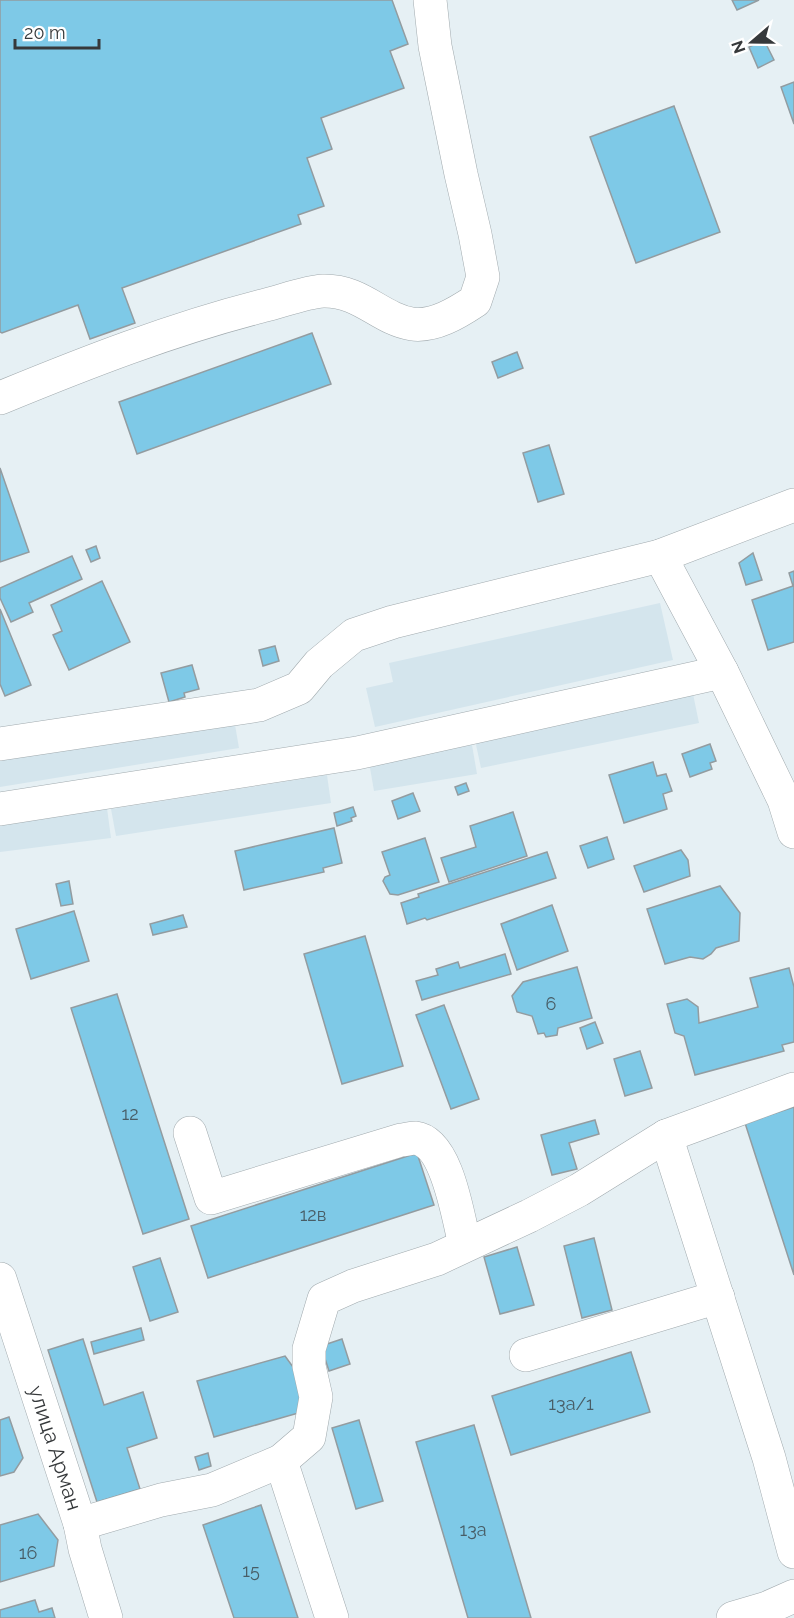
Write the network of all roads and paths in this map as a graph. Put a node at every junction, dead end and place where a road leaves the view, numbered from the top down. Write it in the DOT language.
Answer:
graph roads {
  1 [pos="430,0"];
  2 [pos="0,398"];
  3 [pos="794,506"];
  4 [pos="660,556"];
  5 [pos="722,672"];
  6 [pos="0,744"];
  7 [pos="0,809"];
  8 [pos="794,832"];
  9 [pos="794,1089"];
  10 [pos="190,1133"];
  11 [pos="666,1136"];
  12 [pos="465,1245"];
  13 [pos="0,1280"];
  14 [pos="718,1297"];
  15 [pos="526,1355"];
  16 [pos="281,1461"];
  17 [pos="80,1524"];
  18 [pos="794,1552"];
  19 [pos="794,1596"];
  20 [pos="106,1618"];
  21 [pos="332,1618"];
  22 [pos="733,1618"];
  1 -- 2 [label="street"];
  3 -- 4 [label="street"];
  4 -- 5 [label="street"];
  4 -- 6 [label="street"];
  5 -- 7 [label="street"];
  5 -- 8 [label="street"];
  9 -- 11 [label="street"];
  10 -- 12 [label="street"];
  11 -- 12 [label="street"];
  11 -- 14 [label="street"];
  12 -- 16 [label="street"];
  13 -- 17 [label="street, улица Арман"];
  14 -- 15 [label="street"];
  14 -- 18 [label="street"];
  16 -- 17 [label="street"];
  16 -- 21 [label="street"];
  17 -- 20 [label="street, улица Арман"];
  19 -- 22 [label="street"];
}
